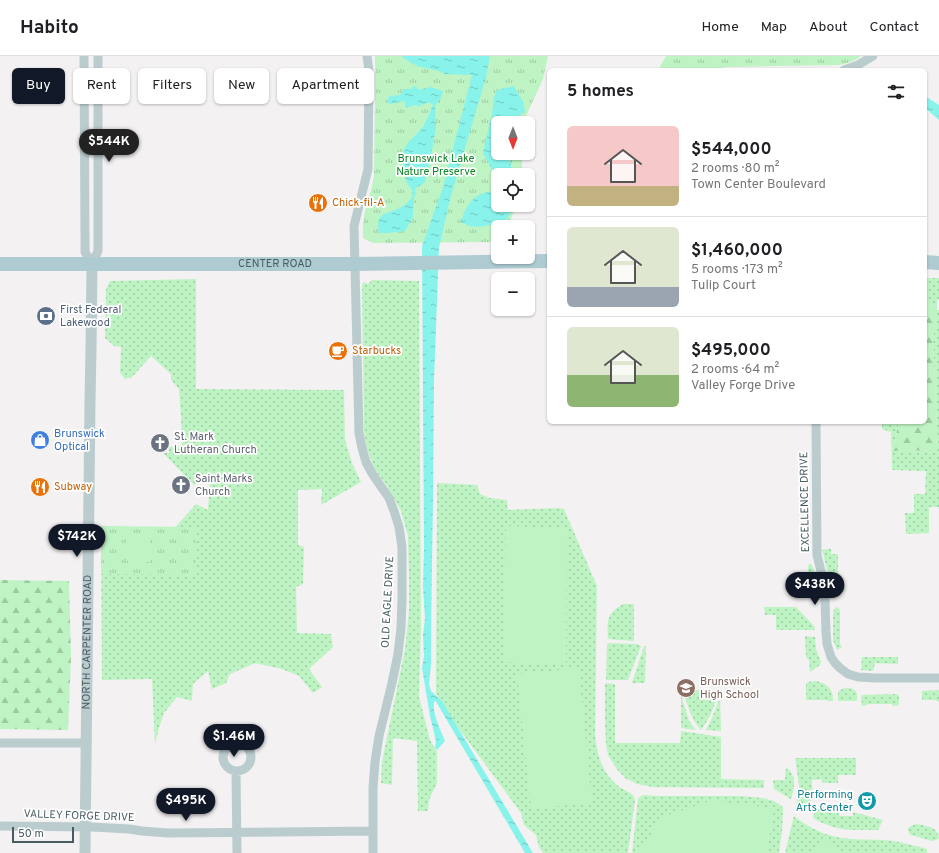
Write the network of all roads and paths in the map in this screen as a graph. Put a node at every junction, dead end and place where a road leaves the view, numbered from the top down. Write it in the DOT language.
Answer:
graph roads {
  1 [pos="84,56"];
  2 [pos="98,56"];
  3 [pos="367,56"];
  4 [pos="873,56"];
  5 [pos="850,68"];
  6 [pos="547,261"];
  7 [pos="927,262"];
  8 [pos="939,262"];
  9 [pos="0,264"];
  10 [pos="92,264"];
  11 [pos="355,264"];
  12 [pos="816,424"];
  13 [pos="939,678"];
  14 [pos="0,742"];
  15 [pos="87,743"];
  16 [pos="236,770"];
  17 [pos="0,826"];
  18 [pos="85,827"];
  19 [pos="373,831"];
  20 [pos="237,832"];
  21 [pos="85,853"];
  22 [pos="237,853"];
  23 [pos="373,853"];
  1 -- 10 [label="street"];
  2 -- 10 [label="street"];
  3 -- 11 [label="street, OLD EAGLE DRIVE"];
  4 -- 5 [label="street"];
  6 -- 11 [label="main road, CENTER ROAD"];
  7 -- 8 [label="main road"];
  9 -- 10 [label="main road, CENTER ROAD"];
  10 -- 11 [label="main road, CENTER ROAD"];
  10 -- 15 [label="street, NORTH CARPENTER ROAD"];
  11 -- 19 [label="street, OLD EAGLE DRIVE"];
  12 -- 13 [label="street, EXCELLENCE DRIVE"];
  14 -- 15 [label="street"];
  15 -- 18 [label="street, NORTH CARPENTER ROAD"];
  16 -- 20 [label="street"];
  17 -- 18 [label="street, VALLEY FORGE DRIVE"];
  18 -- 20 [label="street, VALLEY FORGE DRIVE"];
  18 -- 21 [label="street, NORTH CARPENTER ROAD"];
  19 -- 20 [label="street, VALLEY FORGE DRIVE"];
  19 -- 23 [label="street, OLD EAGLE DRIVE"];
  20 -- 22 [label="street"];
}
